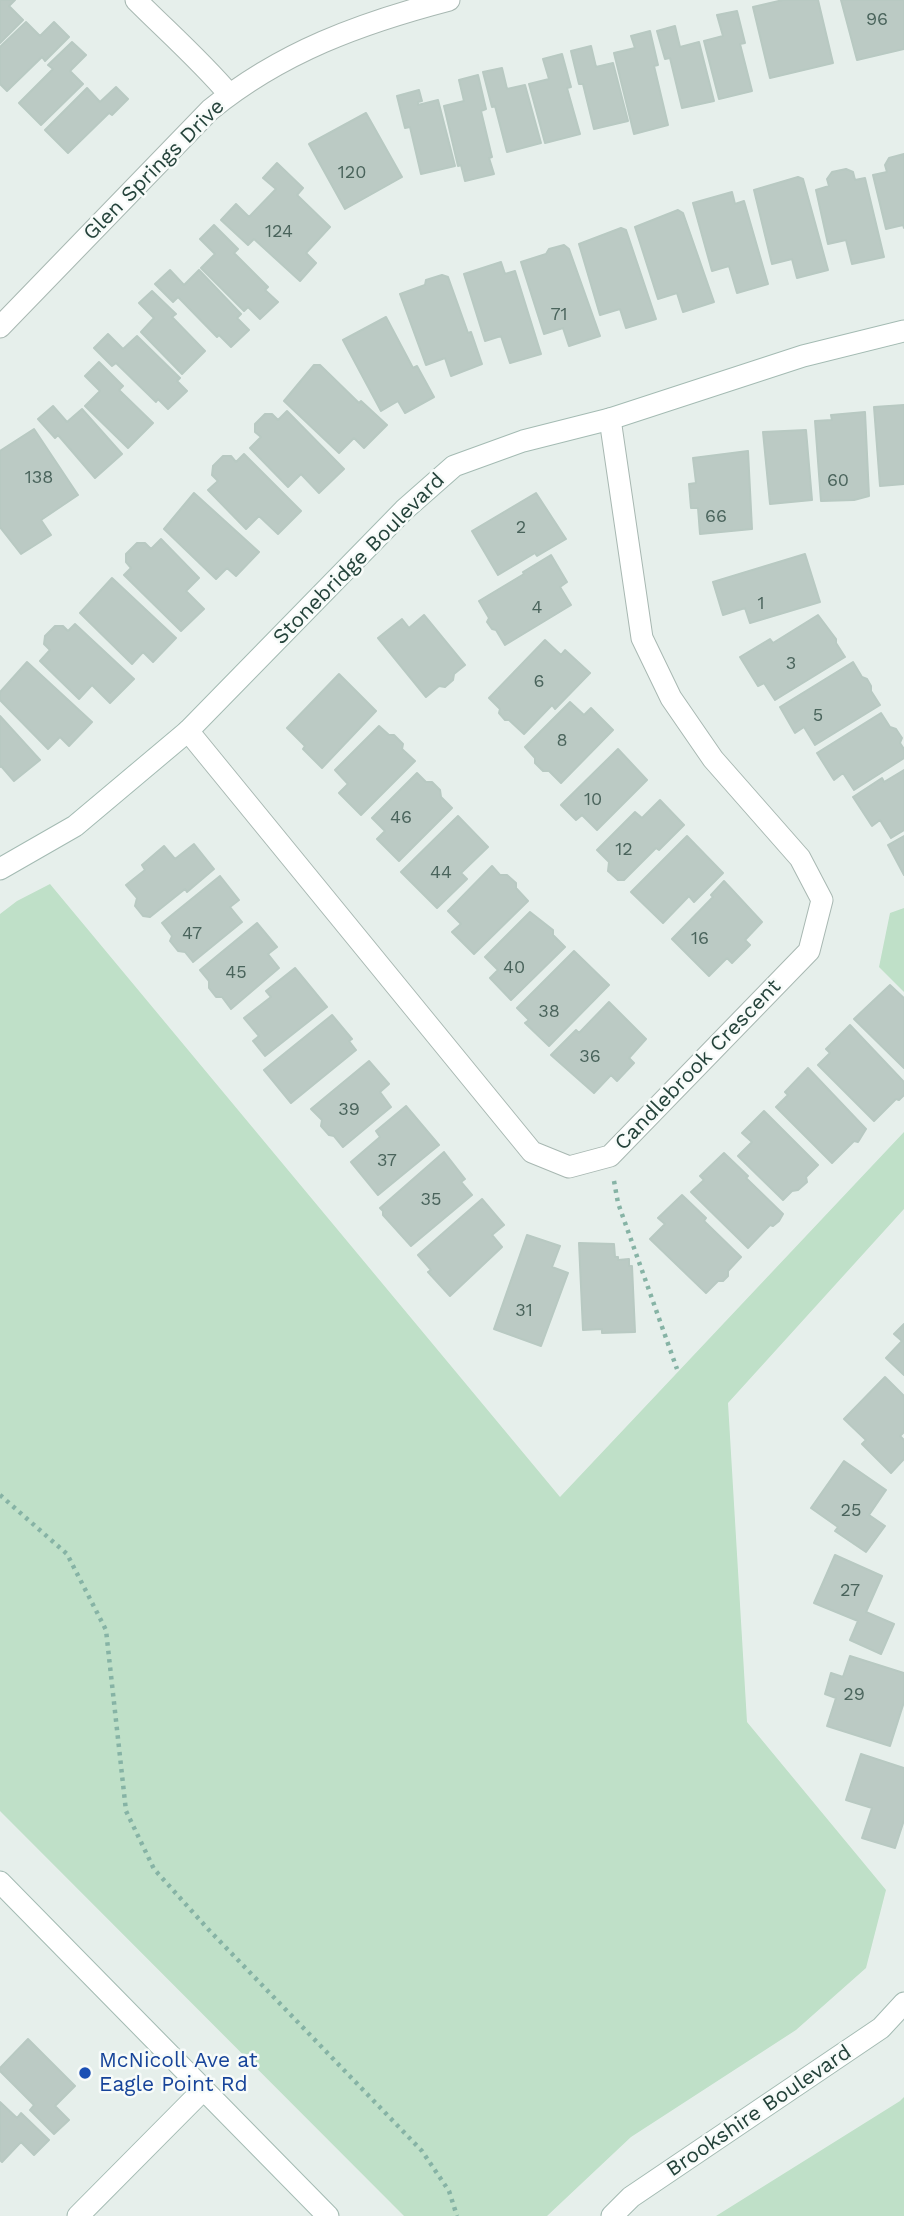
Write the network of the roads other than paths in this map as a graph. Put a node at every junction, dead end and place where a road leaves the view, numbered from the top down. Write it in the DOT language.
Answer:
graph roads {
  1 [pos="136,0"];
  2 [pos="449,0"];
  3 [pos="229,94"];
  4 [pos="0,327"];
  5 [pos="904,331"];
  6 [pos="610,419"];
  7 [pos="188,731"];
  8 [pos="0,869"];
  9 [pos="0,1882"];
  10 [pos="904,2003"];
  11 [pos="204,2089"];
  12 [pos="78,2216"];
  13 [pos="328,2216"];
  14 [pos="612,2216"];
  1 -- 3 [label="street"];
  2 -- 3 [label="street, Glen Springs Drive"];
  3 -- 4 [label="street, Glen Springs Drive"];
  5 -- 6 [label="street, Stonebridge Boulevard"];
  6 -- 7 [label="street, Stonebridge Boulevard"];
  6 -- 7 [label="street, Candlebrook Crescent"];
  7 -- 8 [label="street, Stonebridge Boulevard"];
  9 -- 11 [label="street"];
  10 -- 14 [label="street, Brookshire Boulevard"];
  11 -- 12 [label="street"];
  11 -- 13 [label="street"];
}
